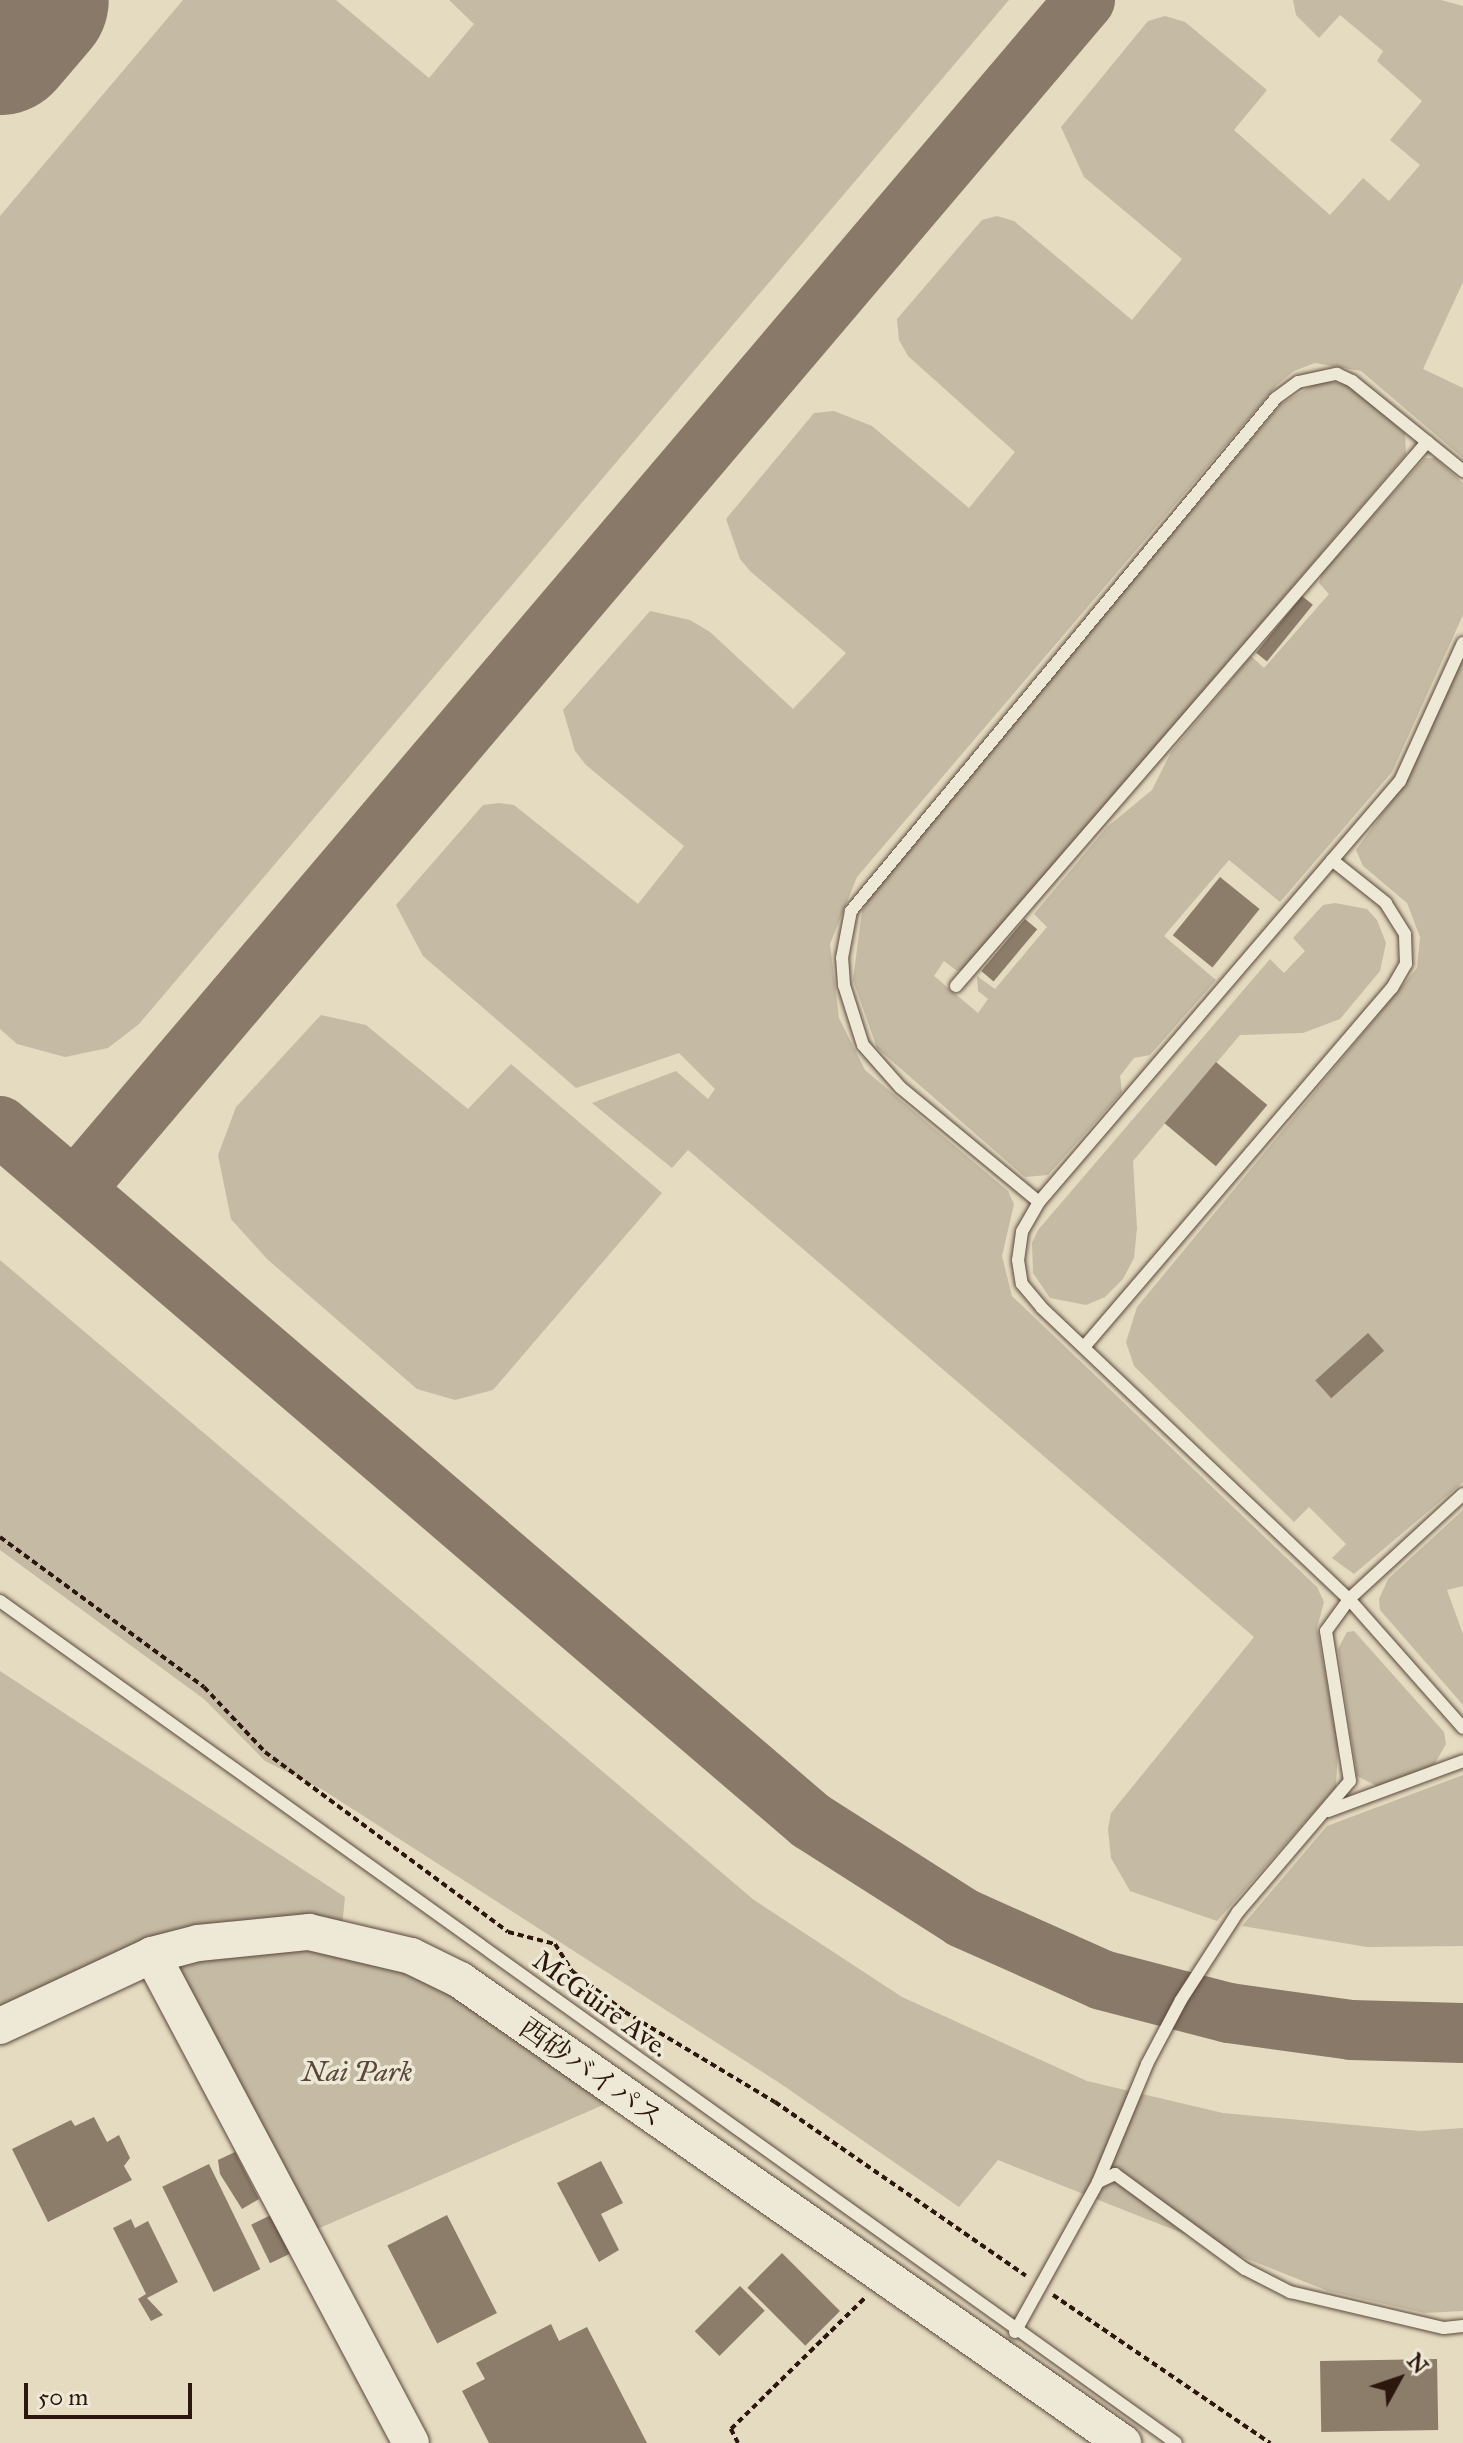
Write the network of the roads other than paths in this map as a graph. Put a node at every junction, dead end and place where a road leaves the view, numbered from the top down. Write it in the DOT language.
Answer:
graph roads {
  1 [pos="1427,442"];
  2 [pos="1463,471"];
  3 [pos="1463,643"];
  4 [pos="1332,860"];
  5 [pos="956,986"];
  6 [pos="1039,1202"];
  7 [pos="1084,1347"];
  8 [pos="1463,1494"];
  9 [pos="1349,1599"];
  10 [pos="0,1601"];
  11 [pos="1463,1728"];
  12 [pos="1463,1761"];
  13 [pos="1328,1811"];
  14 [pos="152,1955"];
  15 [pos="0,2026"];
  16 [pos="1098,2182"];
  17 [pos="1463,2326"];
  18 [pos="1015,2332"];
  19 [pos="411,2443"];
  20 [pos="1123,2443"];
  21 [pos="1176,2443"];
  1 -- 2 [label="lane"];
  1 -- 5 [label="lane"];
  1 -- 6 [label="lane"];
  3 -- 4 [label="lane"];
  4 -- 6 [label="lane"];
  4 -- 7 [label="lane"];
  6 -- 7 [label="lane"];
  7 -- 9 [label="lane"];
  8 -- 9 [label="lane"];
  9 -- 11 [label="lane"];
  9 -- 13 [label="lane"];
  10 -- 18 [label="lane, McGuire Ave."];
  12 -- 13 [label="lane"];
  13 -- 16 [label="lane"];
  14 -- 15 [label="street, 西砂バイパス"];
  14 -- 19 [label="street"];
  14 -- 20 [label="street, 西砂バイパス"];
  16 -- 17 [label="lane"];
  16 -- 18 [label="lane"];
  18 -- 21 [label="lane, McGuire Ave."];
}
